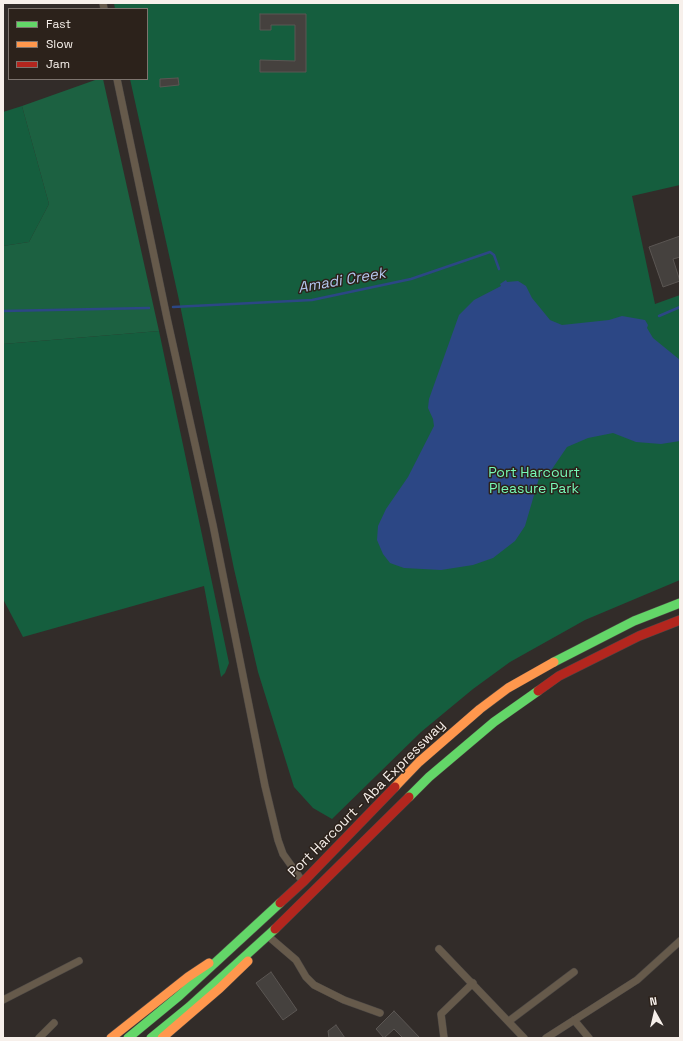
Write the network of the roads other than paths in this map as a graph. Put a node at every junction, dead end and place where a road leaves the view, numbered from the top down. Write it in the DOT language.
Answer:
graph roads {
  1 [pos="117,80"];
  2 [pos="680,603"];
  3 [pos="680,620"];
  4 [pos="303,882"];
  5 [pos="268,936"];
  6 [pos="680,941"];
  7 [pos="260,944"];
  8 [pos="234,945"];
  9 [pos="439,949"];
  10 [pos="78,961"];
  11 [pos="574,972"];
  12 [pos="473,983"];
  13 [pos="3,1000"];
  14 [pos="380,1013"];
  15 [pos="574,1020"];
  16 [pos="509,1021"];
  17 [pos="54,1024"];
  18 [pos="39,1038"];
  19 [pos="111,1038"];
  20 [pos="128,1038"];
  21 [pos="151,1038"];
  22 [pos="162,1038"];
  23 [pos="444,1038"];
  24 [pos="524,1038"];
  25 [pos="546,1038"];
  26 [pos="589,1038"];
  1 -- 4 [label="street"];
  2 -- 4 [label="main road, Port Harcourt - Aba Expressway"];
  3 -- 5 [label="main road, Port Harcourt - Aba Expressway"];
  4 -- 8 [label="main road, Port Harcourt - Aba Expressway"];
  5 -- 7 [label="main road, Port Harcourt - Aba Expressway"];
  5 -- 14 [label="street"];
  6 -- 15 [label="street"];
  7 -- 21 [label="main road, Port Harcourt - Aba Expressway"];
  7 -- 22 [label="main road"];
  8 -- 19 [label="main road"];
  8 -- 20 [label="main road, Port Harcourt - Aba Expressway"];
  9 -- 12 [label="street"];
  10 -- 13 [label="street"];
  11 -- 16 [label="street"];
  12 -- 16 [label="street"];
  12 -- 23 [label="street"];
  15 -- 25 [label="street"];
  15 -- 26 [label="street"];
  16 -- 24 [label="street"];
  17 -- 18 [label="street"];
}
